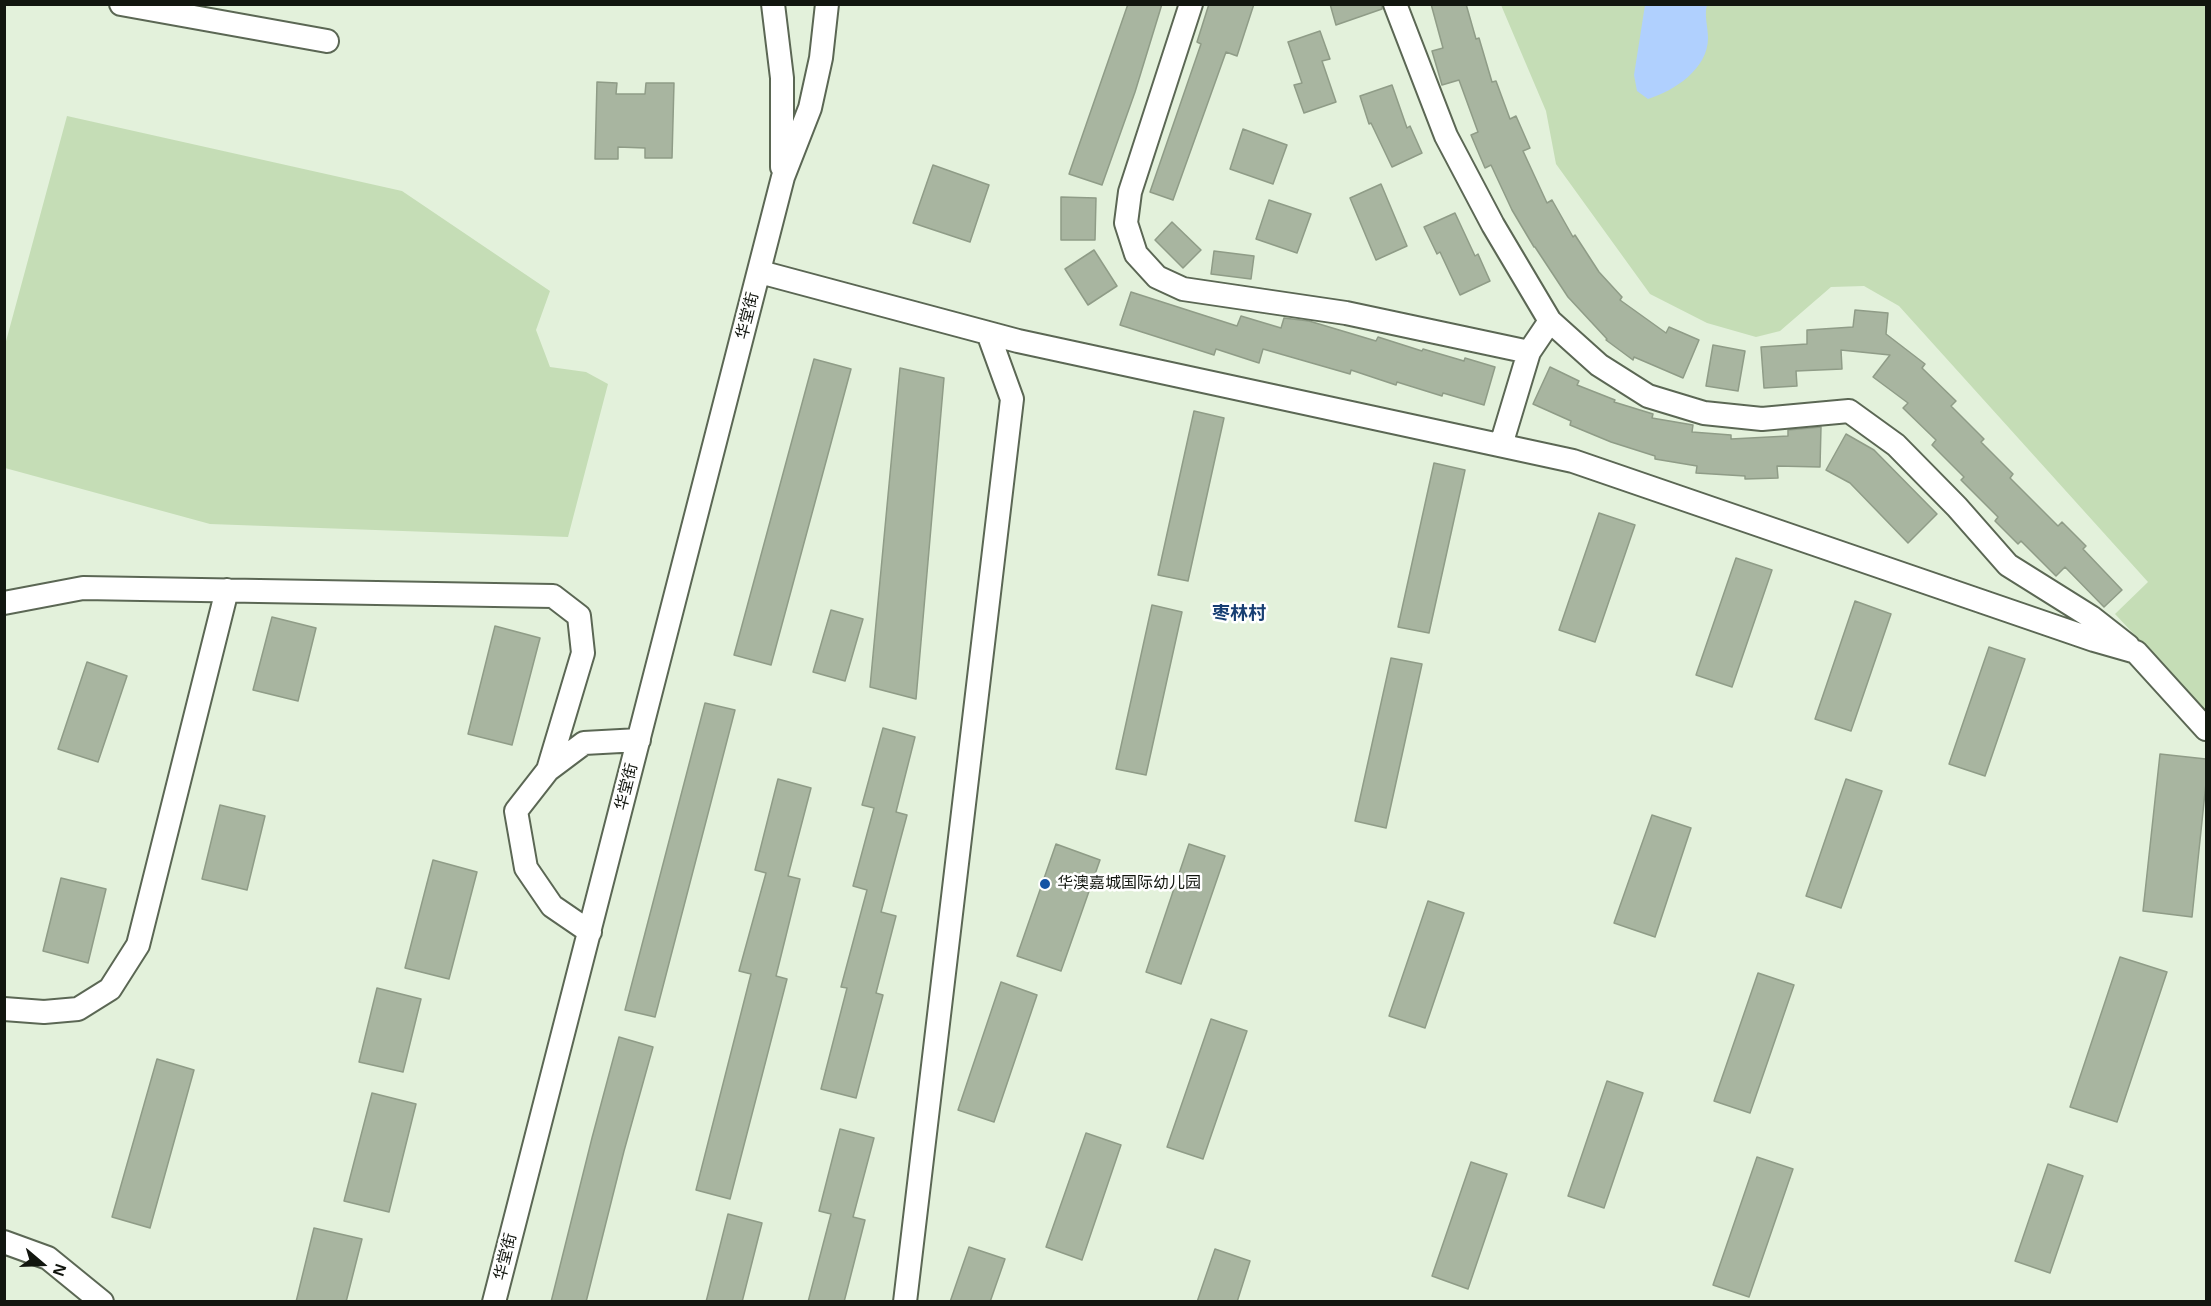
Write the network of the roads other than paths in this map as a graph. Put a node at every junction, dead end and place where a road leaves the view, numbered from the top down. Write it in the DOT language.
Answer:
graph roads {
  1 [pos="120,4"];
  2 [pos="773,4"];
  3 [pos="827,4"];
  4 [pos="1191,4"];
  5 [pos="1395,4"];
  6 [pos="327,41"];
  7 [pos="783,177"];
  8 [pos="760,272"];
  9 [pos="1550,321"];
  10 [pos="988,333"];
  11 [pos="1529,352"];
  12 [pos="1501,445"];
  13 [pos="227,590"];
  14 [pos="4,603"];
  15 [pos="2136,652"];
  16 [pos="2206,729"];
  17 [pos="639,740"];
  18 [pos="548,770"];
  19 [pos="590,932"];
  20 [pos="4,1009"];
  21 [pos="4,1242"];
  22 [pos="102,1302"];
  23 [pos="494,1302"];
  24 [pos="906,1302"];
  1 -- 6 [label="street"];
  2 -- 7 [label="street"];
  3 -- 7 [label="street"];
  4 -- 11 [label="street"];
  5 -- 9 [label="street"];
  7 -- 8 [label="street, 华堂街"];
  8 -- 10 [label="street"];
  8 -- 17 [label="street, 华堂街"];
  9 -- 11 [label="street"];
  9 -- 15 [label="street"];
  10 -- 12 [label="street"];
  10 -- 24 [label="street"];
  11 -- 12 [label="street"];
  12 -- 15 [label="street"];
  13 -- 14 [label="street"];
  13 -- 18 [label="street"];
  13 -- 20 [label="street"];
  15 -- 16 [label="street"];
  17 -- 18 [label="street"];
  17 -- 19 [label="street, 华堂街"];
  18 -- 19 [label="street"];
  19 -- 23 [label="street, 华堂街"];
  21 -- 22 [label="street"];
}
